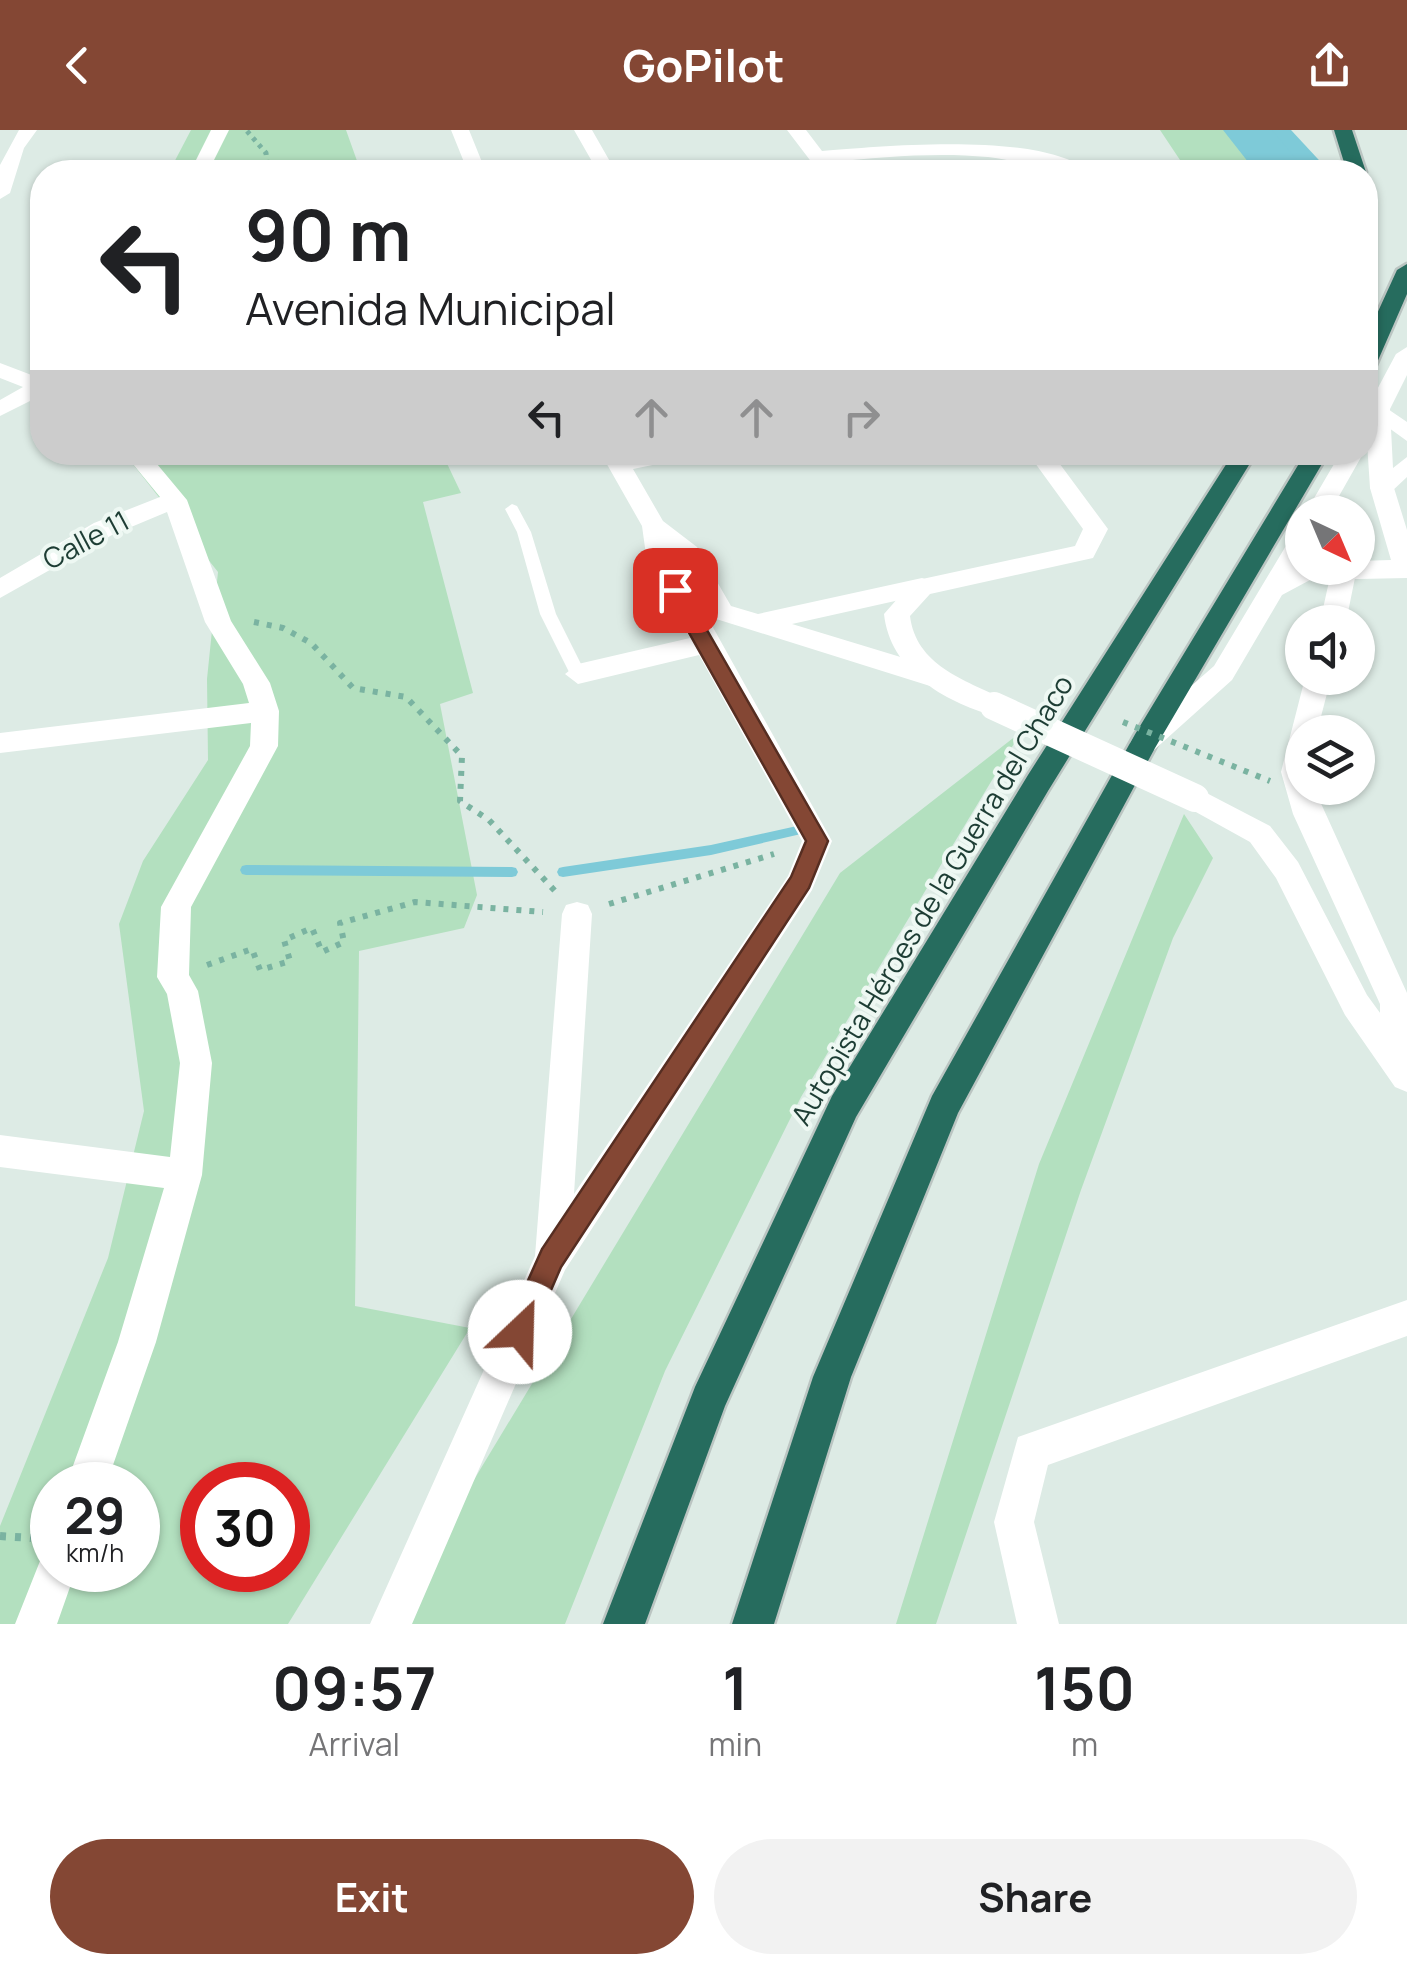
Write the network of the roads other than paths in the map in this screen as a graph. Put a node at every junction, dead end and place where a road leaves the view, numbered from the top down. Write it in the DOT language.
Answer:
graph roads {
  1 [pos="25,130"];
  2 [pos="220,130"];
  3 [pos="460,130"];
  4 [pos="583,130"];
  5 [pos="796,130"];
  6 [pos="1343,130"];
  7 [pos="0,135"];
  8 [pos="204,160"];
  9 [pos="472,160"];
  10 [pos="599,160"];
  11 [pos="819,160"];
  12 [pos="877,160"];
  13 [pos="1039,160"];
  14 [pos="1352,160"];
  15 [pos="0,194"];
  16 [pos="1407,270"];
  17 [pos="1378,336"];
  18 [pos="1407,354"];
  19 [pos="0,370"];
  20 [pos="30,382"];
  21 [pos="1400,385"];
  22 [pos="30,393"];
  23 [pos="0,408"];
  24 [pos="1378,410"];
  25 [pos="1407,434"];
  26 [pos="1407,464"];
  27 [pos="145,465"];
  28 [pos="619,465"];
  29 [pos="1048,465"];
  30 [pos="1238,465"];
  31 [pos="1310,465"];
  32 [pos="1347,465"];
  33 [pos="1382,488"];
  34 [pos="1331,495"];
  35 [pos="175,500"];
  36 [pos="512,510"];
  37 [pos="654,526"];
  38 [pos="1375,568"];
  39 [pos="1406,569"];
  40 [pos="1285,571"];
  41 [pos="1285,583"];
  42 [pos="922,587"];
  43 [pos="0,588"];
  44 [pos="1276,588"];
  45 [pos="754,623"];
  46 [pos="705,644"];
  47 [pos="578,674"];
  48 [pos="930,676"];
  49 [pos="265,711"];
  50 [pos="0,743"];
  51 [pos="1144,743"];
  52 [pos="1305,805"];
  53 [pos="576,914"];
  54 [pos="1401,1066"];
  55 [pos="0,1151"];
  56 [pos="185,1175"];
  57 [pos="552,1258"];
  58 [pos="1407,1318"];
  59 [pos="94,1462"];
  60 [pos="48,1592"];
  61 [pos="36,1624"];
  62 [pos="391,1624"];
  63 [pos="624,1624"];
  64 [pos="753,1624"];
  65 [pos="1038,1624"];
  1 -- 7 [label="street"];
  1 -- 15 [label="street"];
  2 -- 8 [label="street"];
  3 -- 9 [label="street"];
  4 -- 10 [label="street"];
  5 -- 11 [label="street"];
  6 -- 14 [label="highway"];
  12 -- 13 [label="street"];
  16 -- 17 [label="highway"];
  18 -- 21 [label="street"];
  19 -- 20 [label="street"];
  21 -- 24 [label="street"];
  22 -- 23 [label="street"];
  24 -- 25 [label="street"];
  24 -- 33 [label="street"];
  26 -- 33 [label="street"];
  27 -- 35 [label="street"];
  28 -- 37 [label="street"];
  29 -- 42 [label="street"];
  30 -- 63 [label="highway, Autopista Héroes de la Guerra del Chaco"];
  31 -- 51 [label="highway"];
  32 -- 34 [label="street"];
  33 -- 39 [label="street"];
  35 -- 43 [label="street, Calle 11"];
  35 -- 49 [label="street"];
  36 -- 47 [label="lane"];
  37 -- 45 [label="street"];
  37 -- 46 [label="street"];
  38 -- 39 [label="street"];
  40 -- 44 [label="street"];
  41 -- 44 [label="street"];
  42 -- 45 [label="street"];
  42 -- 48 [label="street"];
  44 -- 51 [label="street"];
  45 -- 48 [label="street"];
  46 -- 47 [label="street"];
  46 -- 57 [label="street"];
  48 -- 54 [label="street, bridge"];
  49 -- 50 [label="street"];
  49 -- 56 [label="street"];
  51 -- 64 [label="highway"];
  52 -- 54 [label="street"];
  53 -- 57 [label="street"];
  55 -- 56 [label="street"];
  56 -- 59 [label="street"];
  57 -- 62 [label="street"];
  58 -- 65 [label="street"];
  60 -- 61 [label="street"];
}
